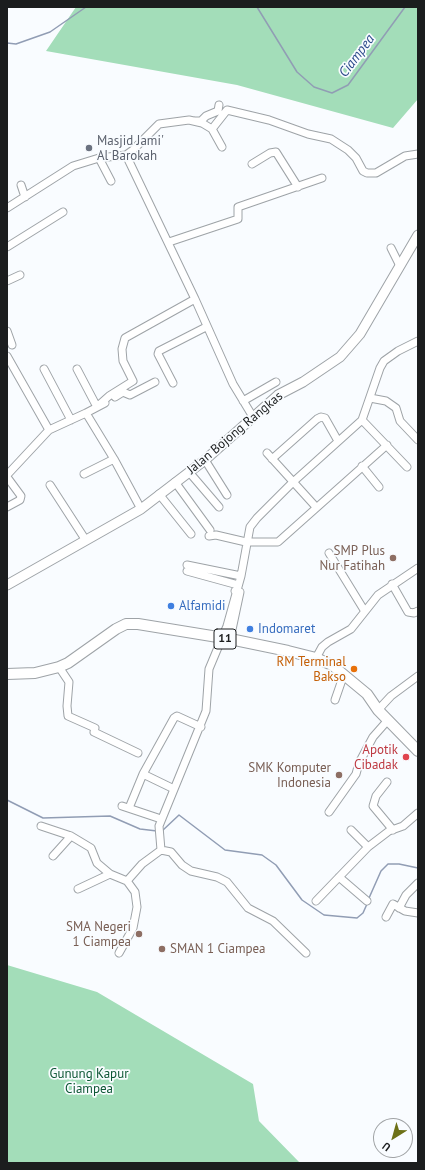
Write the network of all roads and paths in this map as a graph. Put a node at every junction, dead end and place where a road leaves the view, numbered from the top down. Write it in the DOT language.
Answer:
graph roads {
  1 [pos="219,105"];
  2 [pos="195,121"];
  3 [pos="212,129"];
  4 [pos="222,147"];
  5 [pos="418,154"];
  6 [pos="126,155"];
  7 [pos="99,158"];
  8 [pos="252,164"];
  9 [pos="322,178"];
  10 [pos="111,181"];
  11 [pos="21,185"];
  12 [pos="298,187"];
  13 [pos="25,197"];
  14 [pos="7,208"];
  15 [pos="63,212"];
  16 [pos="417,240"];
  17 [pos="169,242"];
  18 [pos="7,247"];
  19 [pos="391,248"];
  20 [pos="400,266"];
  21 [pos="20,275"];
  22 [pos="7,281"];
  23 [pos="195,299"];
  24 [pos="206,327"];
  25 [pos="7,331"];
  26 [pos="418,341"];
  27 [pos="12,345"];
  28 [pos="7,356"];
  29 [pos="77,369"];
  30 [pos="44,370"];
  31 [pos="155,382"];
  32 [pos="276,382"];
  33 [pos="172,383"];
  34 [pos="370,398"];
  35 [pos="242,401"];
  36 [pos="99,406"];
  37 [pos="86,413"];
  38 [pos="253,417"];
  39 [pos="71,420"];
  40 [pos="362,420"];
  41 [pos="49,430"];
  42 [pos="418,440"];
  43 [pos="338,441"];
  44 [pos="387,445"];
  45 [pos="114,459"];
  46 [pos="205,460"];
  47 [pos="362,466"];
  48 [pos="407,467"];
  49 [pos="189,472"];
  50 [pos="84,474"];
  51 [pos="7,476"];
  52 [pos="175,482"];
  53 [pos="292,483"];
  54 [pos="50,485"];
  55 [pos="379,487"];
  56 [pos="159,494"];
  57 [pos="227,495"];
  58 [pos="7,507"];
  59 [pos="219,507"];
  60 [pos="316,508"];
  61 [pos="141,509"];
  62 [pos="191,534"];
  63 [pos="85,539"];
  64 [pos="246,542"];
  65 [pos="329,553"];
  66 [pos="418,568"];
  67 [pos="241,576"];
  68 [pos="392,584"];
  69 [pos="7,585"];
  70 [pos="237,588"];
  71 [pos="364,610"];
  72 [pos="418,611"];
  73 [pos="226,639"];
  74 [pos="316,658"];
  75 [pos="59,667"];
  76 [pos="7,674"];
  77 [pos="344,674"];
  78 [pos="418,676"];
  79 [pos="335,700"];
  80 [pos="378,710"];
  81 [pos="388,720"];
  82 [pos="201,726"];
  83 [pos="418,751"];
  84 [pos="138,753"];
  85 [pos="143,774"];
  86 [pos="387,782"];
  87 [pos="174,789"];
  88 [pos="329,812"];
  89 [pos="418,813"];
  90 [pos="161,819"];
  91 [pos="42,826"];
  92 [pos="352,830"];
  93 [pos="393,830"];
  94 [pos="71,836"];
  95 [pos="368,847"];
  96 [pos="161,850"];
  97 [pos="53,856"];
  98 [pos="110,874"];
  99 [pos="338,877"];
  100 [pos="127,881"];
  101 [pos="418,883"];
  102 [pos="78,889"];
  103 [pos="316,901"];
  104 [pos="367,901"];
  105 [pos="398,908"];
  106 [pos="418,913"];
  107 [pos="386,917"];
  108 [pos="306,953"];
  109 [pos="119,954"];
  1 -- 2 [label="street"];
  2 -- 3 [label="street"];
  2 -- 6 [label="street"];
  3 -- 4 [label="street"];
  3 -- 5 [label="street"];
  6 -- 7 [label="street"];
  6 -- 17 [label="street"];
  7 -- 10 [label="street"];
  7 -- 13 [label="street"];
  8 -- 12 [label="street"];
  9 -- 12 [label="street"];
  11 -- 13 [label="street"];
  12 -- 17 [label="street"];
  13 -- 14 [label="street"];
  15 -- 18 [label="street"];
  16 -- 20 [label="main road, Jalan Bojong Rangkas"];
  17 -- 23 [label="street"];
  19 -- 20 [label="street"];
  20 -- 38 [label="main road, Jalan Bojong Rangkas"];
  21 -- 22 [label="street"];
  23 -- 24 [label="street"];
  23 -- 36 [label="street"];
  24 -- 33 [label="street"];
  24 -- 35 [label="street"];
  25 -- 27 [label="street"];
  26 -- 34 [label="street"];
  28 -- 41 [label="street"];
  29 -- 36 [label="street"];
  30 -- 39 [label="street"];
  31 -- 36 [label="street"];
  32 -- 35 [label="street"];
  34 -- 40 [label="street"];
  34 -- 42 [label="street"];
  35 -- 38 [label="street"];
  36 -- 37 [label="street"];
  37 -- 39 [label="street"];
  37 -- 45 [label="street"];
  38 -- 46 [label="main road, Jalan Bojong Rangkas"];
  39 -- 41 [label="street"];
  40 -- 43 [label="street"];
  40 -- 44 [label="street"];
  41 -- 51 [label="street"];
  43 -- 53 [label="street"];
  43 -- 53 [label="street"];
  44 -- 47 [label="street"];
  44 -- 48 [label="street"];
  45 -- 50 [label="street"];
  45 -- 61 [label="street"];
  46 -- 49 [label="main road, Jalan Bojong Rangkas"];
  46 -- 57 [label="street"];
  47 -- 55 [label="street"];
  47 -- 60 [label="street"];
  49 -- 52 [label="main road, Jalan Bojong Rangkas"];
  49 -- 59 [label="street"];
  51 -- 58 [label="street"];
  52 -- 56 [label="main road, Jalan Bojong Rangkas"];
  52 -- 64 [label="street"];
  53 -- 60 [label="street"];
  53 -- 64 [label="street"];
  54 -- 63 [label="street"];
  56 -- 61 [label="main road, Jalan Bojong Rangkas"];
  56 -- 62 [label="street"];
  60 -- 64 [label="street"];
  61 -- 63 [label="main road, Jalan Bojong Rangkas"];
  63 -- 69 [label="main road, Jalan Bojong Rangkas"];
  64 -- 67 [label="street"];
  65 -- 71 [label="street"];
  66 -- 68 [label="street"];
  67 -- 70 [label="street"];
  67 -- 70 [label="street"];
  68 -- 71 [label="street"];
  68 -- 72 [label="street"];
  70 -- 73 [label="street"];
  71 -- 74 [label="street"];
  73 -- 74 [label="highway, 11"];
  73 -- 75 [label="highway, 11"];
  73 -- 82 [label="street"];
  74 -- 77 [label="highway, 11"];
  75 -- 76 [label="highway, 11"];
  75 -- 84 [label="street"];
  77 -- 79 [label="street"];
  77 -- 80 [label="highway, 11"];
  78 -- 80 [label="street"];
  80 -- 81 [label="highway, 11"];
  81 -- 83 [label="highway, 11"];
  81 -- 88 [label="street"];
  82 -- 85 [label="street"];
  82 -- 87 [label="street"];
  85 -- 87 [label="street"];
  85 -- 90 [label="street"];
  86 -- 93 [label="street"];
  87 -- 90 [label="street"];
  89 -- 93 [label="street"];
  90 -- 96 [label="street"];
  91 -- 94 [label="street"];
  92 -- 95 [label="street"];
  93 -- 95 [label="street"];
  94 -- 97 [label="street"];
  94 -- 98 [label="street"];
  95 -- 99 [label="street"];
  96 -- 100 [label="street"];
  96 -- 108 [label="street"];
  98 -- 100 [label="street"];
  98 -- 102 [label="street"];
  99 -- 103 [label="street"];
  99 -- 104 [label="street"];
  100 -- 109 [label="street"];
  101 -- 105 [label="street"];
  105 -- 106 [label="street"];
  105 -- 107 [label="street"];
}
